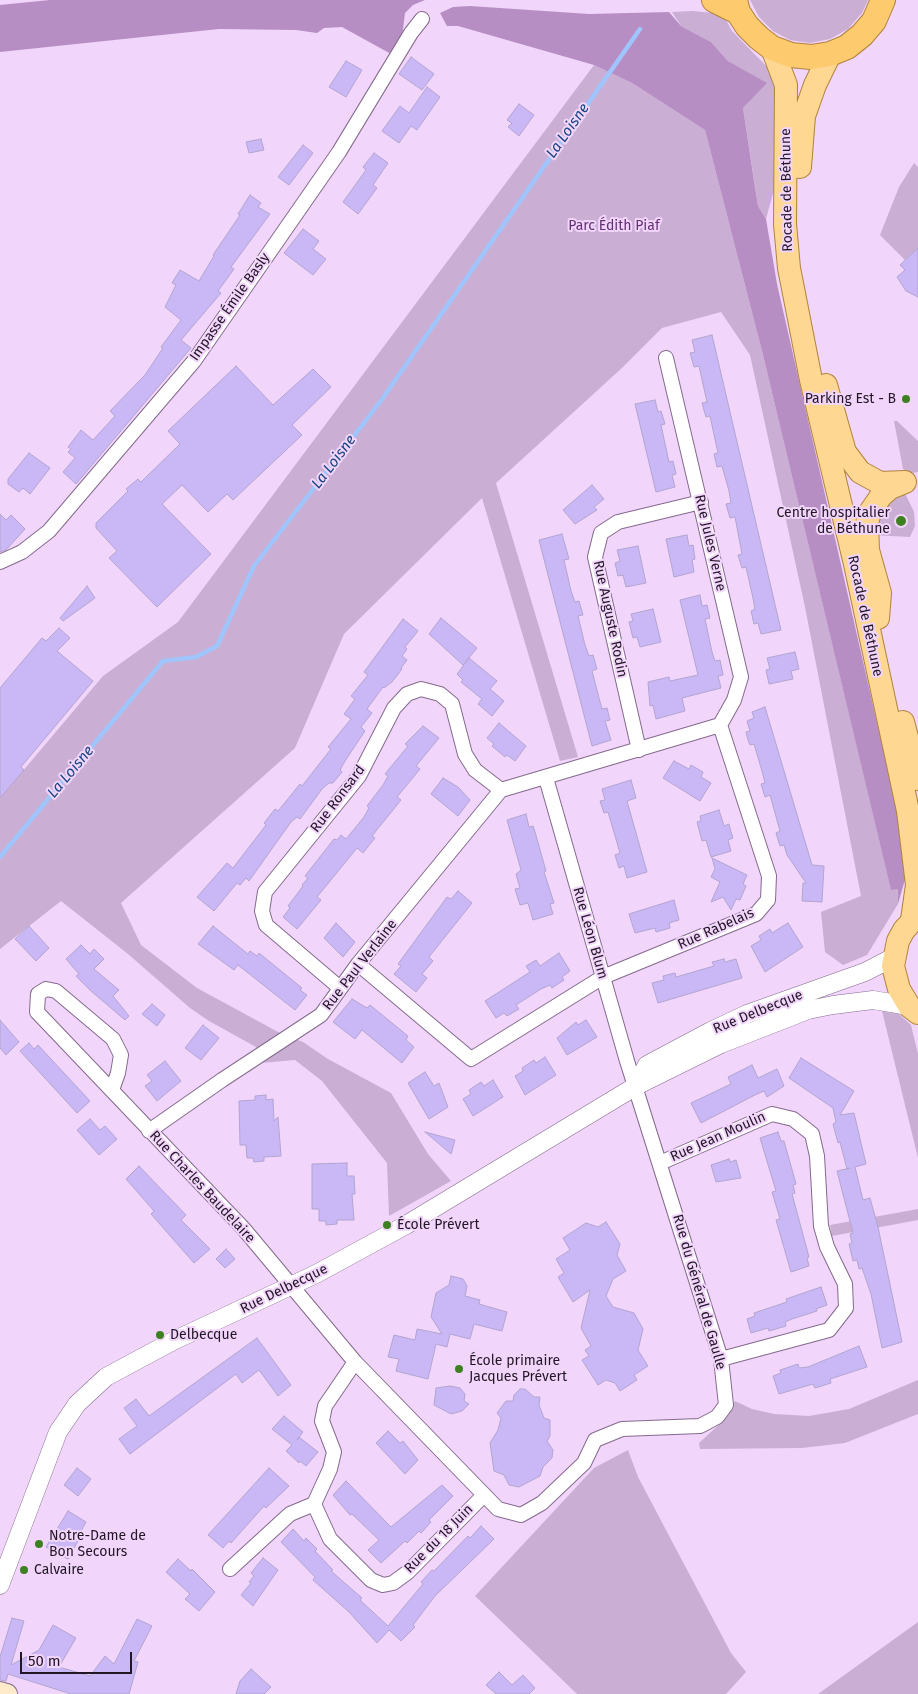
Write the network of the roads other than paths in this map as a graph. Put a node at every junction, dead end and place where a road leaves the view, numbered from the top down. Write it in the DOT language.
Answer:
graph roads {
  1 [pos="714,0"];
  2 [pos="884,1"];
  3 [pos="737,6"];
  4 [pos="422,19"];
  5 [pos="772,48"];
  6 [pos="830,54"];
  7 [pos="666,358"];
  8 [pos="819,365"];
  9 [pos="701,502"];
  10 [pos="0,562"];
  11 [pos="878,618"];
  12 [pos="720,725"];
  13 [pos="639,750"];
  14 [pos="546,778"];
  15 [pos="918,779"];
  16 [pos="501,790"];
  17 [pos="915,918"];
  18 [pos="894,957"];
  19 [pos="358,964"];
  20 [pos="603,977"];
  21 [pos="340,988"];
  22 [pos="914,1009"];
  23 [pos="636,1086"];
  24 [pos="112,1090"];
  25 [pos="150,1131"];
  26 [pos="660,1163"];
  27 [pos="290,1286"];
  28 [pos="721,1359"];
  29 [pos="355,1362"];
  30 [pos="484,1495"];
  31 [pos="314,1504"];
  32 [pos="230,1569"];
  33 [pos="0,1586"];
  1 -- 3 [label="highway"];
  2 -- 6 [label="highway"];
  3 -- 5 [label="highway"];
  4 -- 10 [label="street, Impasse Émile Basly"];
  5 -- 6 [label="highway"];
  5 -- 17 [label="main road, Rocade de Béthune"];
  6 -- 8 [label="main road, Rocade de Béthune"];
  7 -- 9 [label="street, Rue Jules Verne"];
  8 -- 11 [label="main road, Rocade de Béthune"];
  8 -- 11 [label="main road"];
  9 -- 12 [label="street, Rue Jules Verne"];
  9 -- 13 [label="street, Rue Auguste Rodin"];
  11 -- 15 [label="main road, Rocade de Béthune"];
  12 -- 13 [label="street"];
  12 -- 20 [label="street, Rue Rabelais"];
  13 -- 14 [label="street"];
  14 -- 16 [label="street"];
  14 -- 20 [label="street, Rue Léon Blum"];
  16 -- 19 [label="street, Rue Paul Verlaine"];
  16 -- 21 [label="street, Rue Ronsard"];
  17 -- 18 [label="main road"];
  18 -- 22 [label="main road"];
  18 -- 23 [label="street, Rue Delbecque"];
  19 -- 20 [label="street, Rue Rabelais"];
  19 -- 21 [label="street, Rue Paul Verlaine"];
  20 -- 23 [label="street, Rue Léon Blum"];
  21 -- 25 [label="street, Rue Paul Verlaine"];
  22 -- 23 [label="street, Rue Delbecque"];
  23 -- 26 [label="street, Rue du Général de Gaulle"];
  23 -- 27 [label="street, Rue Delbecque"];
  24 -- 24 [label="street, Rue Charles Baudelaire"];
  24 -- 25 [label="street, Rue Charles Baudelaire"];
  25 -- 27 [label="street, Rue Charles Baudelaire"];
  26 -- 28 [label="street, Rue du Général de Gaulle"];
  26 -- 28 [label="street, Rue Jean Moulin"];
  27 -- 29 [label="street, Rue du Général de Gaulle"];
  27 -- 33 [label="street, Rue Delbecque"];
  28 -- 30 [label="street, Rue du Général de Gaulle"];
  29 -- 30 [label="street, Rue du Général de Gaulle"];
  29 -- 31 [label="street"];
  30 -- 31 [label="street, Rue du 18 Juin"];
  31 -- 32 [label="street"];
}
